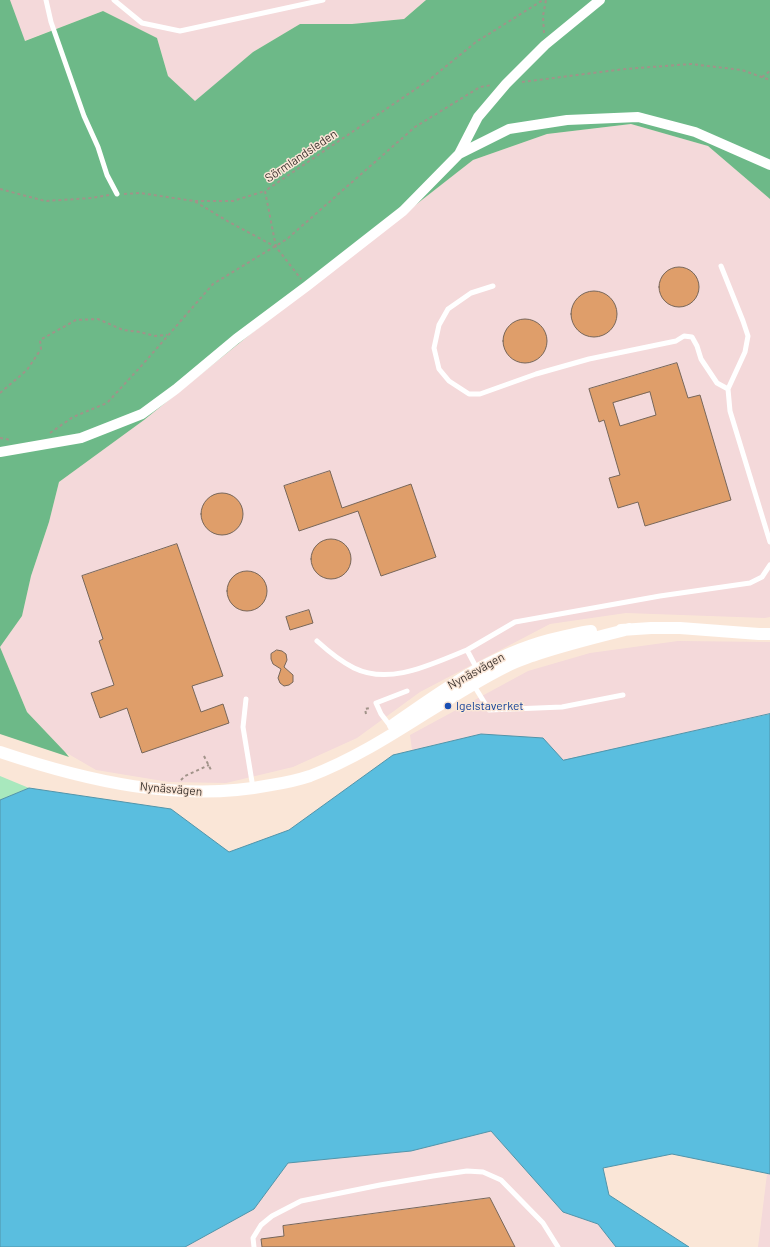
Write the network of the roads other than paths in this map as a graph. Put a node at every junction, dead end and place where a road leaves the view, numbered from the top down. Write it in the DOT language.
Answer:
graph roads {
  1 [pos="46,0"];
  2 [pos="114,0"];
  3 [pos="323,0"];
  4 [pos="600,0"];
  5 [pos="459,154"];
  6 [pos="770,165"];
  7 [pos="117,194"];
  8 [pos="721,266"];
  9 [pos="493,286"];
  10 [pos="728,389"];
  11 [pos="0,452"];
  12 [pos="770,542"];
  13 [pos="770,565"];
  14 [pos="770,634"];
  15 [pos="317,641"];
  16 [pos="467,650"];
  17 [pos="475,677"];
  18 [pos="408,691"];
  19 [pos="623,694"];
  20 [pos="246,699"];
  21 [pos="392,730"];
  22 [pos="0,752"];
  23 [pos="253,789"];
  24 [pos="254,1247"];
  25 [pos="558,1247"];
  1 -- 7 [label="lane"];
  2 -- 3 [label="lane"];
  4 -- 5 [label="street"];
  5 -- 6 [label="street"];
  5 -- 11 [label="street"];
  8 -- 10 [label="lane"];
  9 -- 10 [label="lane"];
  10 -- 12 [label="lane"];
  13 -- 16 [label="lane"];
  14 -- 17 [label="street, Nynäsvägen"];
  15 -- 16 [label="lane"];
  16 -- 17 [label="lane"];
  17 -- 19 [label="lane"];
  17 -- 21 [label="street, Nynäsvägen"];
  18 -- 21 [label="lane"];
  20 -- 23 [label="lane"];
  21 -- 23 [label="street, Nynäsvägen"];
  22 -- 23 [label="street, Nynäsvägen"];
  24 -- 25 [label="lane"];
}
